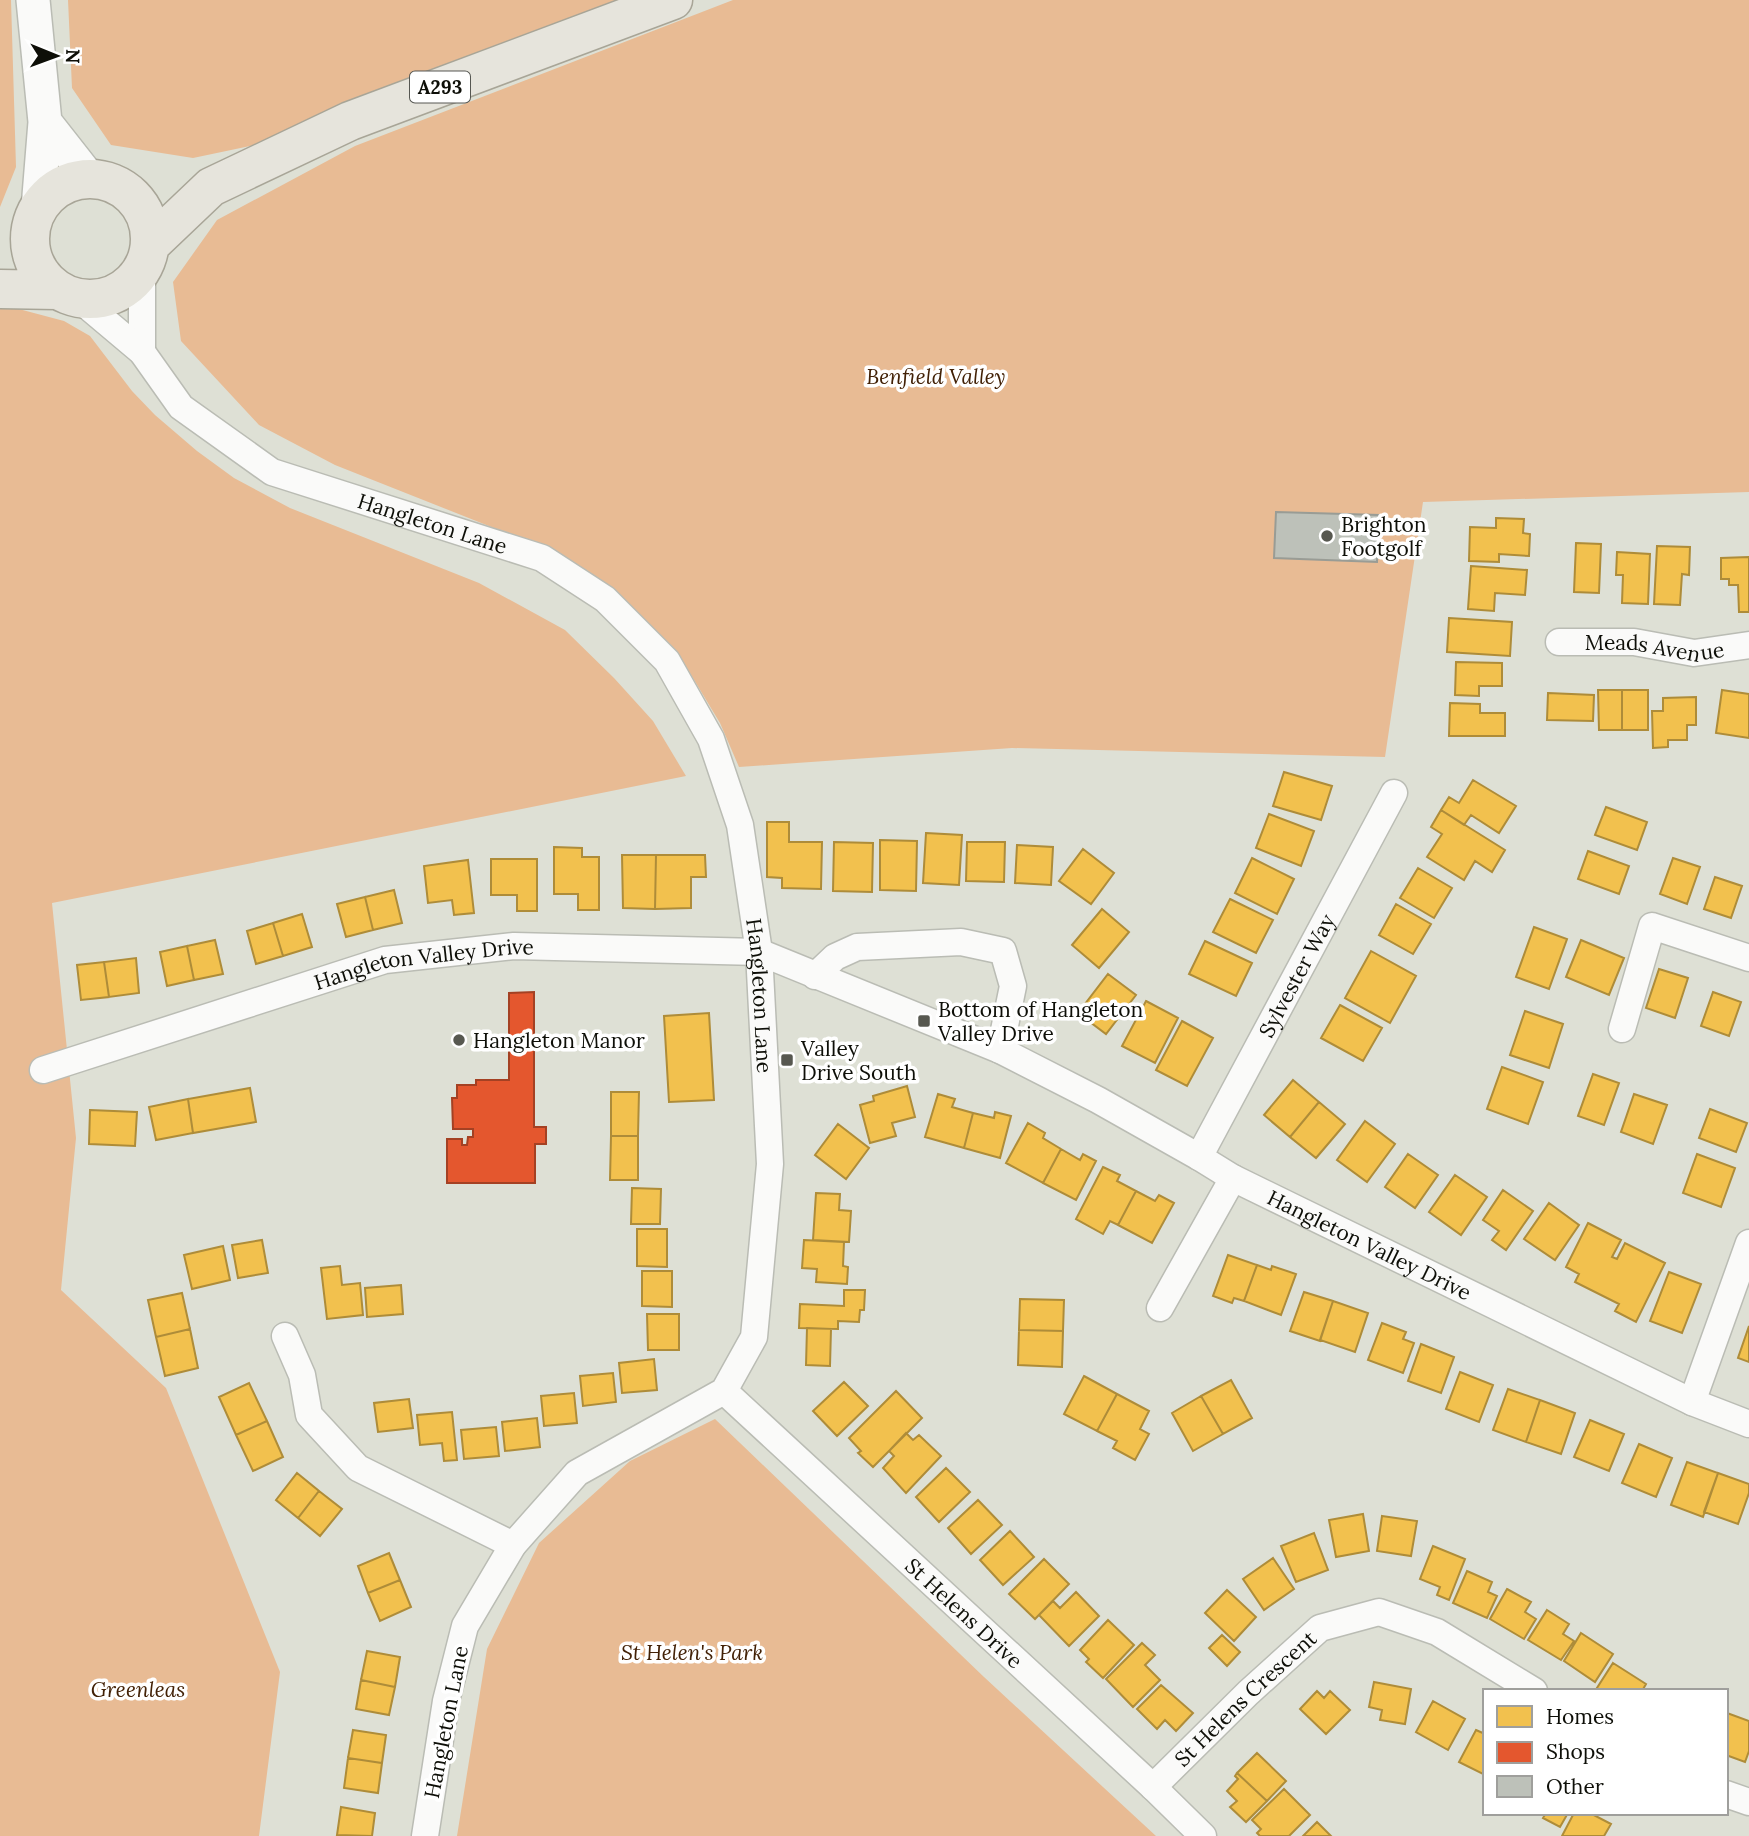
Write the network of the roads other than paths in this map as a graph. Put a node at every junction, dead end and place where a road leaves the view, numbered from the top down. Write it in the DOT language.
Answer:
graph roads {
  1 [pos="33,0"];
  2 [pos="673,0"];
  3 [pos="45,122"];
  4 [pos="89,178"];
  5 [pos="211,187"];
  6 [pos="130,194"];
  7 [pos="34,219"];
  8 [pos="0,258"];
  9 [pos="146,258"];
  10 [pos="0,289"];
  11 [pos="68,294"];
  12 [pos="142,352"];
  13 [pos="1559,642"];
  14 [pos="1749,645"];
  15 [pos="1394,793"];
  16 [pos="759,952"];
  17 [pos="1749,958"];
  18 [pos="815,976"];
  19 [pos="1622,1029"];
  20 [pos="1000,1049"];
  21 [pos="43,1070"];
  22 [pos="1199,1157"];
  23 [pos="1233,1178"];
  24 [pos="1749,1244"];
  25 [pos="1160,1308"];
  26 [pos="285,1336"];
  27 [pos="724,1391"];
  28 [pos="1692,1402"];
  29 [pos="1749,1424"];
  30 [pos="513,1545"];
  31 [pos="1531,1689"];
  32 [pos="1153,1787"];
  33 [pos="1728,1795"];
  34 [pos="1749,1801"];
  35 [pos="425,1836"];
  36 [pos="1203,1836"];
  1 -- 3 [label="street"];
  2 -- 5 [label="highway, A293"];
  3 -- 4 [label="street"];
  3 -- 7 [label="street"];
  4 -- 6 [label="highway"];
  4 -- 7 [label="highway"];
  5 -- 6 [label="highway, A293"];
  5 -- 9 [label="highway, A293"];
  6 -- 9 [label="highway"];
  7 -- 8 [label="highway"];
  7 -- 11 [label="highway"];
  9 -- 11 [label="highway"];
  9 -- 12 [label="street"];
  10 -- 11 [label="highway"];
  11 -- 12 [label="street, Hangleton Lane"];
  12 -- 16 [label="street, Hangleton Lane"];
  13 -- 14 [label="street, Meads Avenue"];
  15 -- 22 [label="street, Sylvester Way"];
  16 -- 18 [label="street, Hangleton Valley Drive"];
  16 -- 21 [label="street, Hangleton Valley Drive"];
  16 -- 27 [label="street, Hangleton Lane"];
  17 -- 19 [label="street"];
  18 -- 20 [label="street, Hangleton Valley Drive"];
  18 -- 20 [label="street"];
  20 -- 22 [label="street, Hangleton Valley Drive"];
  22 -- 23 [label="street, Hangleton Valley Drive"];
  23 -- 25 [label="street"];
  23 -- 28 [label="street, Hangleton Valley Drive"];
  24 -- 28 [label="street"];
  26 -- 30 [label="street"];
  27 -- 30 [label="street, Hangleton Lane"];
  27 -- 32 [label="street, St Helens Drive"];
  28 -- 29 [label="street, Hangleton Valley Drive"];
  30 -- 35 [label="street, Hangleton Lane"];
  31 -- 32 [label="street, St Helens Crescent"];
  32 -- 36 [label="street, St Helens Drive"];
  33 -- 34 [label="street"];
}
